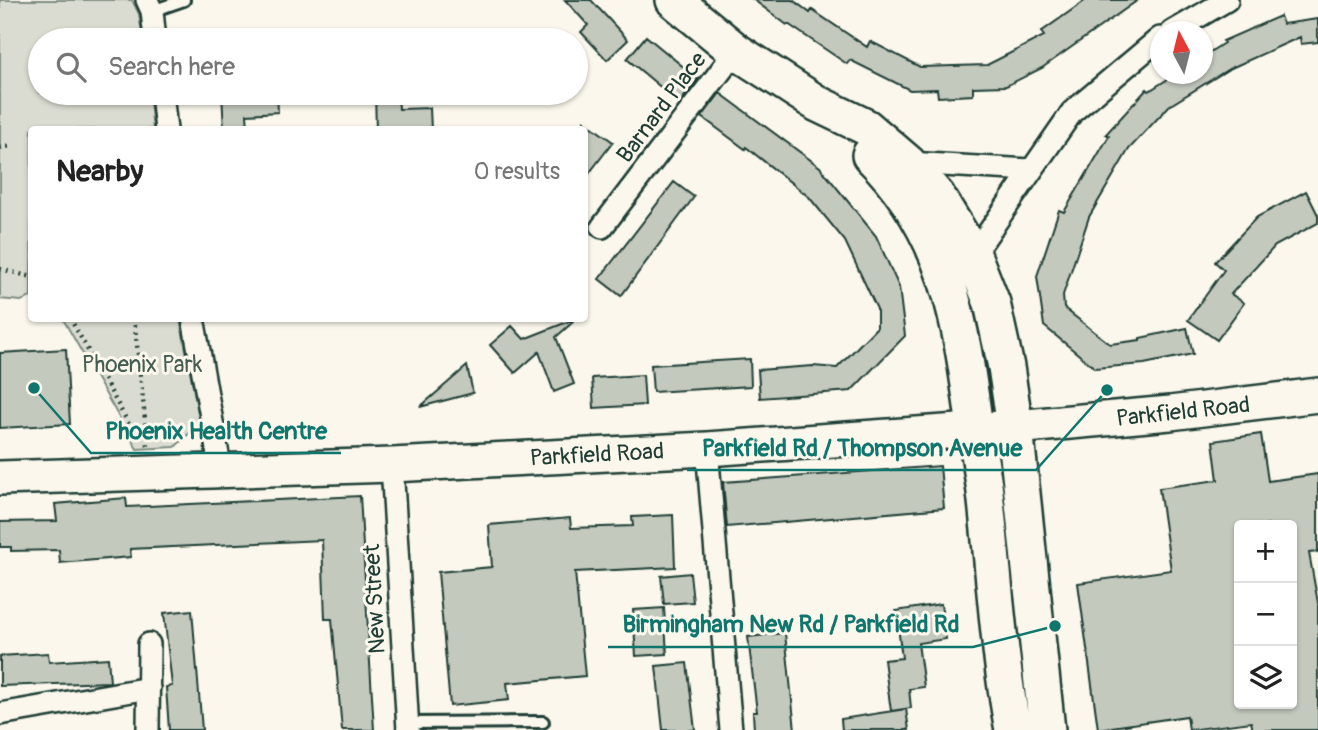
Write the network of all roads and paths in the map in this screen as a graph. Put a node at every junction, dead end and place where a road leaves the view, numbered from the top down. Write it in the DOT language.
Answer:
graph roads {
  1 [pos="184,0"];
  2 [pos="674,0"];
  3 [pos="1227,0"];
  4 [pos="149,5"];
  5 [pos="1191,21"];
  6 [pos="153,28"];
  7 [pos="1150,46"];
  8 [pos="736,51"];
  9 [pos="818,104"];
  10 [pos="163,105"];
  11 [pos="166,126"];
  12 [pos="11,146"];
  13 [pos="0,148"];
  14 [pos="908,163"];
  15 [pos="1030,170"];
  16 [pos="602,227"];
  17 [pos="973,255"];
  18 [pos="0,269"];
  19 [pos="28,276"];
  20 [pos="72,322"];
  21 [pos="134,322"];
  22 [pos="194,322"];
  23 [pos="1318,396"];
  24 [pos="1016,427"];
  25 [pos="146,428"];
  26 [pos="975,429"];
  27 [pos="707,449"];
  28 [pos="392,465"];
  29 [pos="222,471"];
  30 [pos="150,472"];
  31 [pos="0,478"];
  32 [pos="149,644"];
  33 [pos="1040,658"];
  34 [pos="1002,665"];
  35 [pos="149,688"];
  36 [pos="0,714"];
  37 [pos="543,722"];
  38 [pos="407,727"];
  39 [pos="148,730"];
  40 [pos="731,730"];
  41 [pos="1013,730"];
  42 [pos="1047,730"];
  1 -- 4 [label="lane"];
  2 -- 8 [label="highway"];
  3 -- 5 [label="street"];
  4 -- 6 [label="street"];
  7 -- 15 [label="street"];
  8 -- 9 [label="highway"];
  8 -- 16 [label="street, Barnard Place"];
  9 -- 14 [label="highway"];
  9 -- 26 [label="highway"];
  10 -- 11 [label="street"];
  12 -- 13 [label="path"];
  14 -- 15 [label="street"];
  14 -- 17 [label="highway"];
  15 -- 17 [label="street"];
  17 -- 24 [label="highway"];
  18 -- 19 [label="path"];
  20 -- 25 [label="path"];
  21 -- 25 [label="path"];
  22 -- 29 [label="street"];
  23 -- 24 [label="main road, Parkfield Road"];
  24 -- 26 [label="main road, Parkfield Road"];
  24 -- 33 [label="highway"];
  25 -- 30 [label="path"];
  26 -- 27 [label="main road, Parkfield Road"];
  26 -- 34 [label="highway"];
  27 -- 28 [label="main road, Parkfield Road"];
  27 -- 40 [label="street"];
  28 -- 29 [label="main road, Parkfield Road"];
  28 -- 38 [label="street, New Street"];
  29 -- 30 [label="main road, Parkfield Road"];
  30 -- 31 [label="main road, Parkfield Road"];
  32 -- 35 [label="street"];
  33 -- 34 [label="highway"];
  33 -- 42 [label="highway"];
  34 -- 41 [label="highway"];
  35 -- 36 [label="street"];
  35 -- 39 [label="street"];
  37 -- 38 [label="lane"];
}
